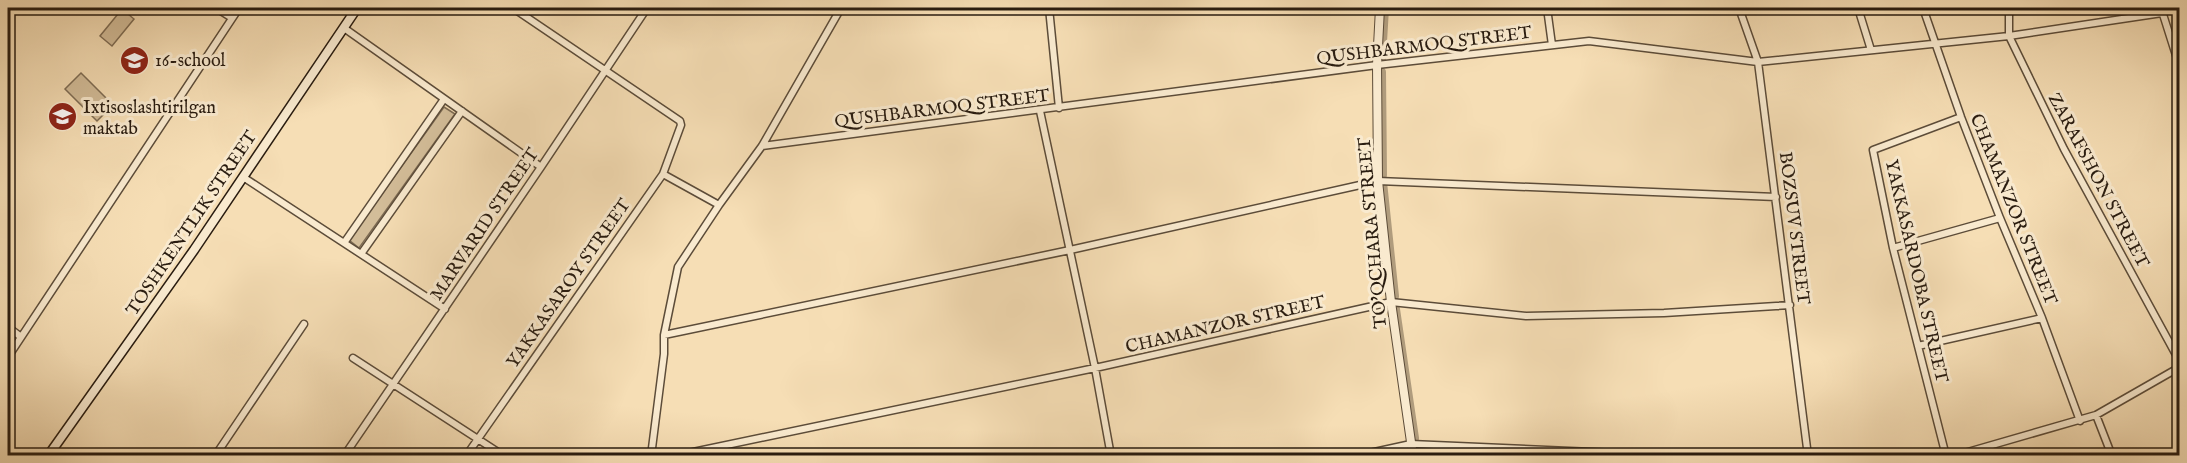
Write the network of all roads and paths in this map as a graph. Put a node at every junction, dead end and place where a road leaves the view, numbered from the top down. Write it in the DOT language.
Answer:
graph roads {
  1 [pos="216,8"];
  2 [pos="239,8"];
  3 [pos="357,8"];
  4 [pos="514,8"];
  5 [pos="647,8"];
  6 [pos="841,8"];
  7 [pos="1049,8"];
  8 [pos="1380,8"];
  9 [pos="1547,8"];
  10 [pos="1739,8"];
  11 [pos="1858,8"];
  12 [pos="1923,8"];
  13 [pos="2009,8"];
  14 [pos="2162,10"];
  15 [pos="232,18"];
  16 [pos="344,28"];
  17 [pos="2009,36"];
  18 [pos="1935,43"];
  19 [pos="1552,45"];
  20 [pos="1871,51"];
  21 [pos="1758,62"];
  22 [pos="1377,65"];
  23 [pos="2180,68"];
  24 [pos="605,70"];
  25 [pos="444,99"];
  26 [pos="1059,108"];
  27 [pos="462,111"];
  28 [pos="1040,111"];
  29 [pos="1960,117"];
  30 [pos="762,146"];
  31 [pos="541,167"];
  32 [pos="663,174"];
  33 [pos="243,177"];
  34 [pos="1378,181"];
  35 [pos="1776,197"];
  36 [pos="719,205"];
  37 [pos="2000,218"];
  38 [pos="344,243"];
  39 [pos="1893,248"];
  40 [pos="1070,250"];
  41 [pos="361,254"];
  42 [pos="1391,302"];
  43 [pos="1790,305"];
  44 [pos="445,309"];
  45 [pos="2042,318"];
  46 [pos="304,324"];
  47 [pos="8,327"];
  48 [pos="664,335"];
  49 [pos="21,337"];
  50 [pos="1918,346"];
  51 [pos="8,357"];
  52 [pos="353,358"];
  53 [pos="2180,362"];
  54 [pos="1095,368"];
  55 [pos="2180,368"];
  56 [pos="393,384"];
  57 [pos="2096,416"];
  58 [pos="2080,421"];
  59 [pos="478,438"];
  60 [pos="1411,444"];
  61 [pos="48,456"];
  62 [pos="215,456"];
  63 [pos="344,456"];
  64 [pos="466,456"];
  65 [pos="504,456"];
  66 [pos="651,456"];
  67 [pos="674,456"];
  68 [pos="1111,456"];
  69 [pos="1356,456"];
  70 [pos="1413,456"];
  71 [pos="1685,456"];
  72 [pos="1808,456"];
  73 [pos="1946,456"];
  74 [pos="1954,456"];
  75 [pos="2112,456"];
  1 -- 15 [label="street"];
  2 -- 15 [label="street"];
  3 -- 16 [label="main road, TOSHKENTLIK STREET"];
  4 -- 24 [label="street"];
  5 -- 24 [label="street, MARVARID STREET"];
  6 -- 30 [label="street"];
  7 -- 26 [label="street"];
  8 -- 22 [label="street, TO'QCHARA STREET"];
  9 -- 19 [label="street"];
  10 -- 21 [label="street, BOZSUV STREET"];
  11 -- 20 [label="street"];
  12 -- 18 [label="street, CHAMANZOR STREET"];
  13 -- 17 [label="street, ZARAFSHON STREET"];
  14 -- 17 [label="street, QUSHBARMOQ STREET"];
  14 -- 23 [label="street"];
  15 -- 49 [label="street"];
  16 -- 25 [label="street"];
  16 -- 33 [label="main road, TOSHKENTLIK STREET"];
  17 -- 18 [label="street, QUSHBARMOQ STREET"];
  17 -- 53 [label="street, ZARAFSHON STREET"];
  18 -- 20 [label="street, QUSHBARMOQ STREET"];
  18 -- 29 [label="street, CHAMANZOR STREET"];
  19 -- 21 [label="street, QUSHBARMOQ STREET"];
  19 -- 22 [label="street, QUSHBARMOQ STREET"];
  20 -- 21 [label="street, QUSHBARMOQ STREET"];
  21 -- 35 [label="street, BOZSUV STREET"];
  22 -- 26 [label="street, QUSHBARMOQ STREET"];
  22 -- 34 [label="street, TO'QCHARA STREET"];
  24 -- 31 [label="street, MARVARID STREET"];
  24 -- 32 [label="street, YAKKASAROY STREET"];
  25 -- 27 [label="street"];
  25 -- 38 [label="street"];
  26 -- 28 [label="street, QUSHBARMOQ STREET"];
  27 -- 31 [label="street"];
  27 -- 41 [label="street"];
  28 -- 30 [label="street, QUSHBARMOQ STREET"];
  28 -- 40 [label="street"];
  29 -- 37 [label="street, CHAMANZOR STREET"];
  29 -- 39 [label="street, YAKKASARDOBA STREET"];
  30 -- 36 [label="street"];
  31 -- 44 [label="street, MARVARID STREET"];
  32 -- 36 [label="street"];
  32 -- 59 [label="street, YAKKASAROY STREET"];
  33 -- 38 [label="street"];
  33 -- 61 [label="main road, TOSHKENTLIK STREET"];
  34 -- 35 [label="street"];
  34 -- 40 [label="street"];
  34 -- 42 [label="street, TO'QCHARA STREET"];
  35 -- 43 [label="street, BOZSUV STREET"];
  36 -- 48 [label="street"];
  37 -- 39 [label="street"];
  37 -- 45 [label="street, CHAMANZOR STREET"];
  38 -- 41 [label="street"];
  39 -- 50 [label="street, YAKKASARDOBA STREET"];
  40 -- 48 [label="street"];
  40 -- 54 [label="street"];
  41 -- 44 [label="street"];
  42 -- 43 [label="street, CHAMANZOR STREET"];
  42 -- 54 [label="street, CHAMANZOR STREET"];
  42 -- 60 [label="street, TO'QCHARA STREET"];
  43 -- 72 [label="street, BOZSUV STREET"];
  44 -- 56 [label="street, MARVARID STREET"];
  45 -- 50 [label="street"];
  45 -- 58 [label="street, CHAMANZOR STREET"];
  46 -- 62 [label="street"];
  47 -- 49 [label="street"];
  48 -- 66 [label="street"];
  49 -- 51 [label="street"];
  50 -- 73 [label="street, YAKKASARDOBA STREET"];
  52 -- 56 [label="street"];
  54 -- 67 [label="street, CHAMANZOR STREET"];
  54 -- 68 [label="street"];
  55 -- 57 [label="street"];
  56 -- 59 [label="street"];
  56 -- 63 [label="street, MARVARID STREET"];
  57 -- 58 [label="street"];
  57 -- 75 [label="street"];
  58 -- 74 [label="street"];
  59 -- 64 [label="street, YAKKASAROY STREET"];
  59 -- 65 [label="street"];
  60 -- 69 [label="street"];
  60 -- 70 [label="street, TO'QCHARA STREET"];
  60 -- 71 [label="street"];
}
